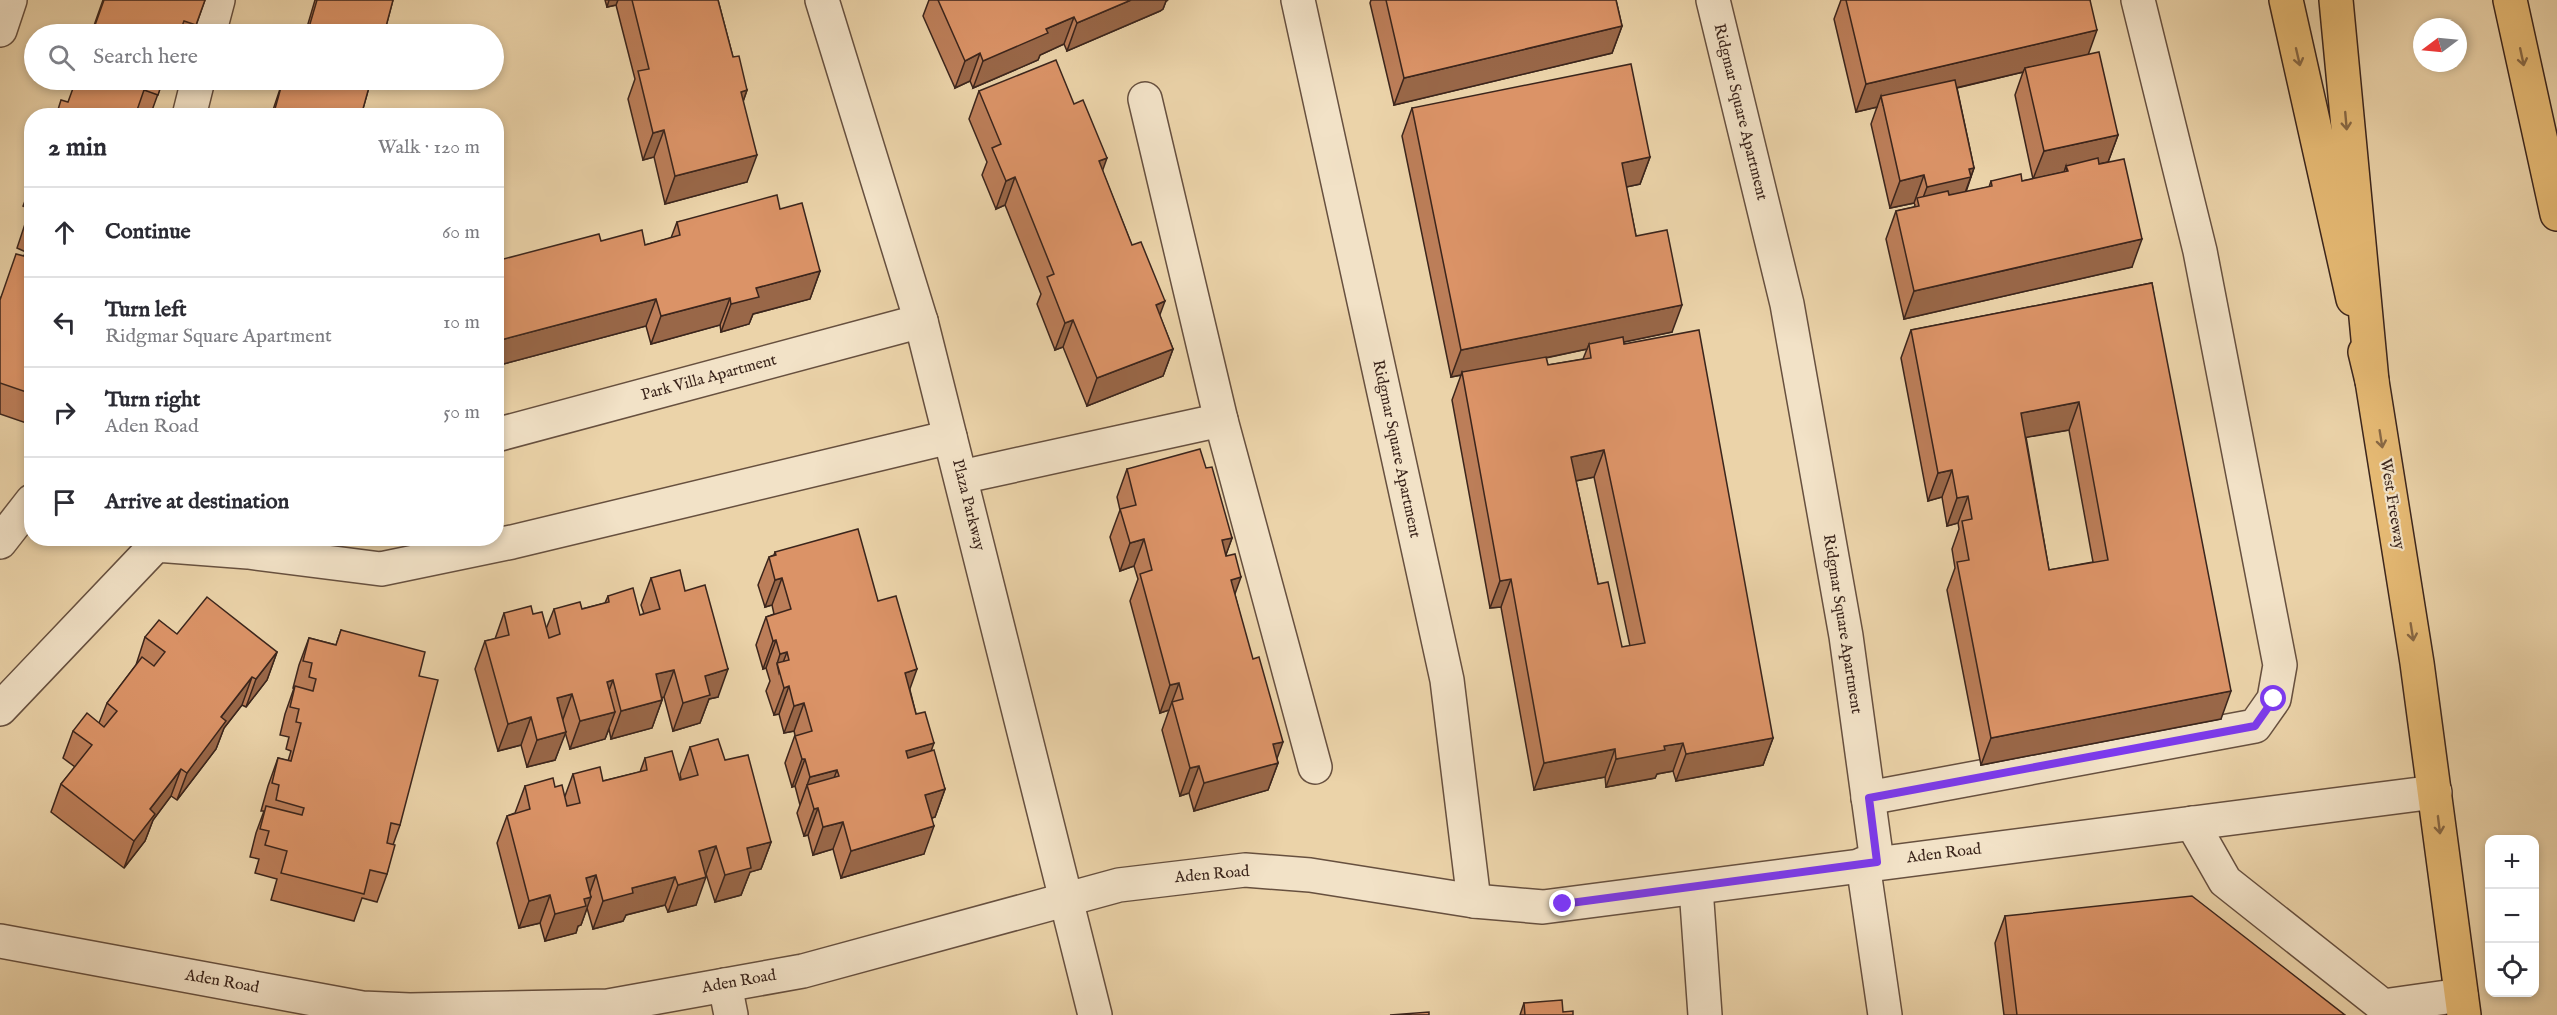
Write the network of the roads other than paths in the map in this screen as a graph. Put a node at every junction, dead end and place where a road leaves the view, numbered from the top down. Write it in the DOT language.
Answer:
graph roads {
  1 [pos="10,0"];
  2 [pos="218,0"];
  3 [pos="822,0"];
  4 [pos="1298,0"];
  5 [pos="1713,0"];
  6 [pos="2138,0"];
  7 [pos="2286,0"];
  8 [pos="2336,0"];
  9 [pos="2510,0"];
  10 [pos="212,24"];
  11 [pos="0,30"];
  12 [pos="196,90"];
  13 [pos="1145,99"];
  14 [pos="191,108"];
  15 [pos="2557,214"];
  16 [pos="921,321"];
  17 [pos="2372,381"];
  18 [pos="1221,420"];
  19 [pos="504,433"];
  20 [pos="950,437"];
  21 [pos="961,477"];
  22 [pos="24,511"];
  23 [pos="0,542"];
  24 [pos="504,544"];
  25 [pos="155,546"];
  26 [pos="169,546"];
  27 [pos="493,546"];
  28 [pos="0,709"];
  29 [pos="1315,767"];
  30 [pos="2435,792"];
  31 [pos="1869,798"];
  32 [pos="2192,823"];
  33 [pos="1870,863"];
  34 [pos="1696,888"];
  35 [pos="1067,899"];
  36 [pos="1474,901"];
  37 [pos="0,941"];
  38 [pos="728,1000"];
  39 [pos="2462,1005"];
  40 [pos="410,1012"];
  41 [pos="1095,1015"];
  42 [pos="1705,1015"];
  43 [pos="1885,1015"];
  1 -- 11 [label="street"];
  2 -- 10 [label="street"];
  3 -- 16 [label="street, Plaza Parkway"];
  4 -- 36 [label="street, Ridgmar Square Apartment"];
  5 -- 31 [label="street, Ridgmar Square Apartment"];
  6 -- 31 [label="street"];
  7 -- 17 [label="main road, West Freeway, one-way"];
  8 -- 17 [label="main road, one-way"];
  9 -- 15 [label="main road, one-way"];
  12 -- 14 [label="street"];
  13 -- 18 [label="street"];
  16 -- 19 [label="street, Park Villa Apartment"];
  16 -- 20 [label="street, Plaza Parkway"];
  17 -- 30 [label="main road, West Freeway, one-way"];
  18 -- 21 [label="street"];
  18 -- 29 [label="street"];
  20 -- 21 [label="street, Plaza Parkway"];
  20 -- 24 [label="street"];
  21 -- 35 [label="street, Plaza Parkway"];
  22 -- 23 [label="street"];
  25 -- 28 [label="street"];
  26 -- 27 [label="street"];
  30 -- 32 [label="street, Aden Road"];
  30 -- 39 [label="main road, West Freeway, one-way"];
  31 -- 33 [label="street, Ridgmar Square Apartment"];
  32 -- 33 [label="street, Aden Road"];
  32 -- 39 [label="street"];
  33 -- 34 [label="street, Aden Road"];
  33 -- 43 [label="street, Ridgmar Square Apartment"];
  34 -- 36 [label="street, Aden Road"];
  34 -- 42 [label="street"];
  35 -- 36 [label="street, Aden Road"];
  35 -- 38 [label="street, Aden Road"];
  35 -- 41 [label="street, Plaza Parkway"];
  37 -- 40 [label="street, Aden Road"];
  38 -- 40 [label="street, Aden Road"];
}
